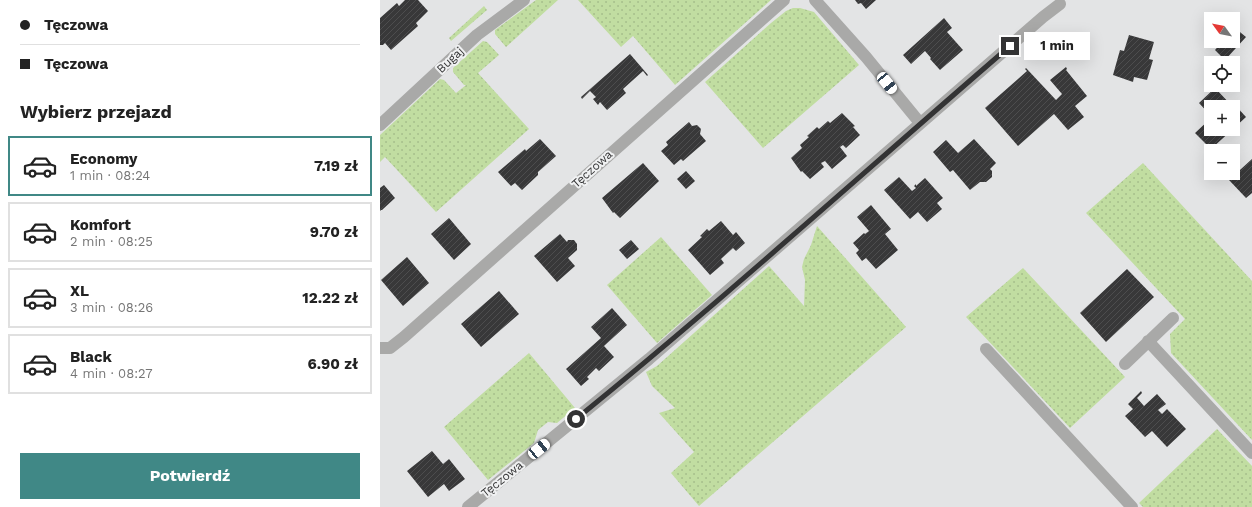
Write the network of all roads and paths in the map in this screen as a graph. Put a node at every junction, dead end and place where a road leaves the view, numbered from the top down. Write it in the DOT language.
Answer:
graph roads {
  1 [pos="524,0"];
  2 [pos="784,0"];
  3 [pos="815,0"];
  4 [pos="1060,4"];
  5 [pos="920,123"];
  6 [pos="380,125"];
  7 [pos="1173,318"];
  8 [pos="1148,341"];
  9 [pos="380,348"];
  10 [pos="986,349"];
  11 [pos="1124,364"];
  12 [pos="1252,453"];
  13 [pos="468,507"];
  14 [pos="1132,507"];
  1 -- 6 [label="street, Bugaj"];
  2 -- 9 [label="street, Tęczowa"];
  3 -- 5 [label="street"];
  4 -- 5 [label="street, Tęczowa"];
  5 -- 13 [label="street, Tęczowa"];
  7 -- 8 [label="street"];
  8 -- 11 [label="street"];
  8 -- 12 [label="street"];
  10 -- 14 [label="street"];
}
